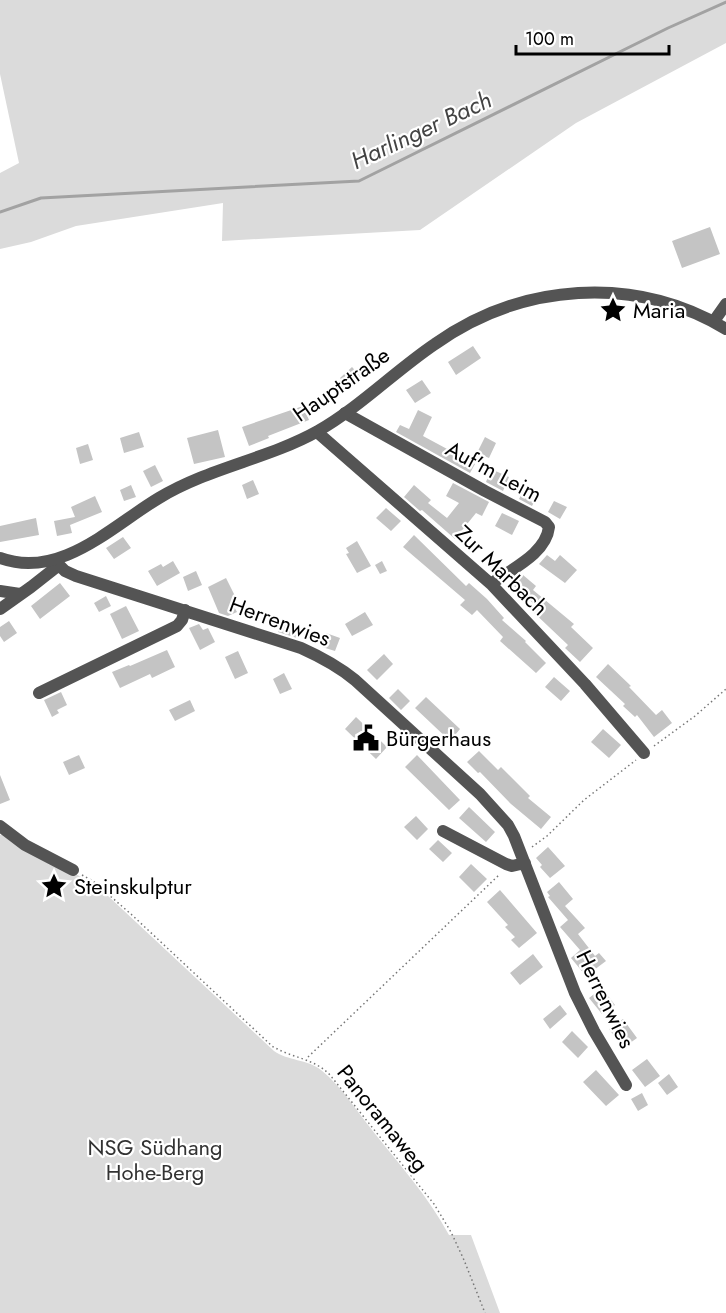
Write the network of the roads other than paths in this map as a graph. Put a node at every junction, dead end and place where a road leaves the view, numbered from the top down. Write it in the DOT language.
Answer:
graph roads {
  1 [pos="726,304"];
  2 [pos="714,321"];
  3 [pos="726,329"];
  4 [pos="345,412"];
  5 [pos="316,432"];
  6 [pos="0,558"];
  7 [pos="56,562"];
  8 [pos="491,584"];
  9 [pos="0,591"];
  10 [pos="20,594"];
  11 [pos="0,609"];
  12 [pos="185,610"];
  13 [pos="39,693"];
  14 [pos="644,753"];
  15 [pos="0,826"];
  16 [pos="443,831"];
  17 [pos="523,859"];
  18 [pos="73,870"];
  19 [pos="626,1085"];
  1 -- 2 [label="street"];
  2 -- 3 [label="street, Hauptstraße"];
  2 -- 4 [label="street, Hauptstraße"];
  4 -- 5 [label="street, Hauptstraße"];
  4 -- 8 [label="street, Auf'm Leim"];
  5 -- 7 [label="street, Hauptstraße"];
  5 -- 8 [label="street, Zur Marbach"];
  6 -- 7 [label="street, Hauptstraße"];
  7 -- 10 [label="street"];
  7 -- 12 [label="street, Herrenwies"];
  8 -- 14 [label="street, Zur Marbach"];
  9 -- 10 [label="street"];
  10 -- 11 [label="street"];
  12 -- 13 [label="street"];
  12 -- 17 [label="street, Herrenwies"];
  15 -- 18 [label="street"];
  16 -- 17 [label="street"];
  17 -- 19 [label="street, Herrenwies"];
}
